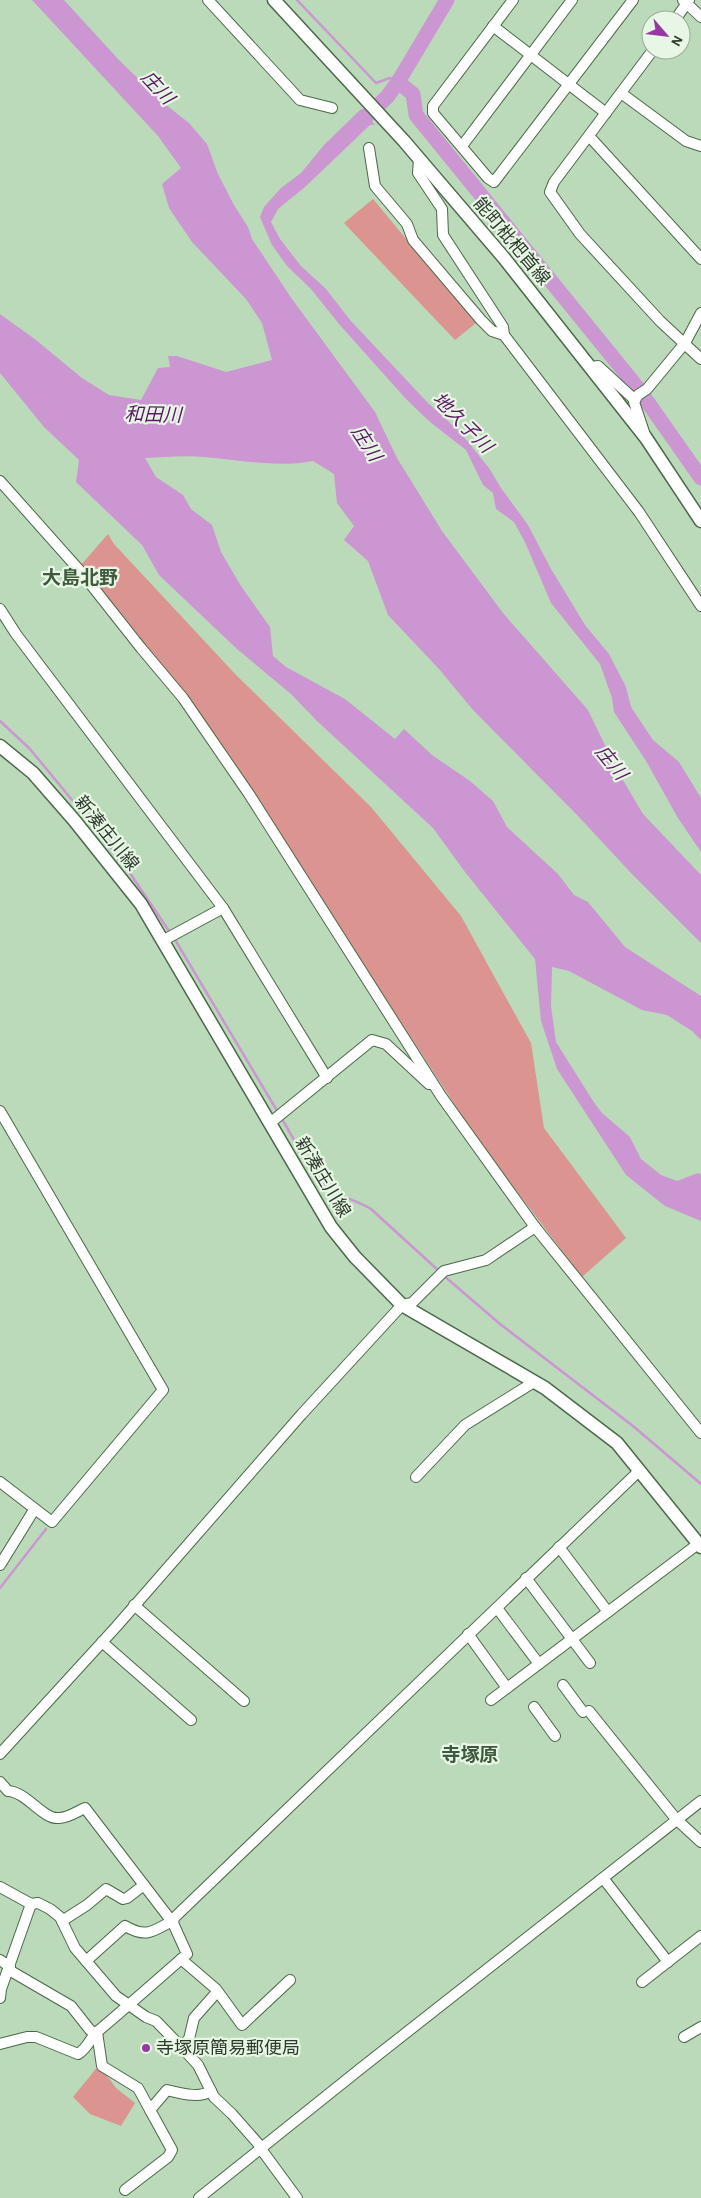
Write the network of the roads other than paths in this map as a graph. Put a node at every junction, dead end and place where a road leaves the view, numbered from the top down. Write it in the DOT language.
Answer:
graph roads {
  1 [pos="208,0"];
  2 [pos="274,0"];
  3 [pos="513,0"];
  4 [pos="572,0"];
  5 [pos="633,0"];
  6 [pos="687,1"];
  7 [pos="701,18"];
  8 [pos="493,26"];
  9 [pos="531,55"];
  10 [pos="646,60"];
  11 [pos="568,84"];
  12 [pos="621,93"];
  13 [pos="332,108"];
  14 [pos="606,113"];
  15 [pos="589,136"];
  16 [pos="462,146"];
  17 [pos="701,146"];
  18 [pos="369,148"];
  19 [pos="419,159"];
  20 [pos="701,259"];
  21 [pos="701,313"];
  22 [pos="504,335"];
  23 [pos="685,343"];
  24 [pos="701,359"];
  25 [pos="592,367"];
  26 [pos="635,400"];
  27 [pos="646,438"];
  28 [pos="0,481"];
  29 [pos="701,521"];
  30 [pos="701,606"];
  31 [pos="0,609"];
  32 [pos="0,746"];
  33 [pos="223,908"];
  34 [pos="164,940"];
  35 [pos="327,1078"];
  36 [pos="441,1096"];
  37 [pos="0,1111"];
  38 [pos="270,1123"];
  39 [pos="535,1227"];
  40 [pos="402,1304"];
  41 [pos="534,1382"];
  42 [pos="701,1433"];
  43 [pos="640,1470"];
  44 [pos="416,1477"];
  45 [pos="0,1482"];
  46 [pos="34,1510"];
  47 [pos="700,1545"];
  48 [pos="559,1547"];
  49 [pos="0,1565"];
  50 [pos="526,1578"];
  51 [pos="134,1605"];
  52 [pos="497,1608"];
  53 [pos="608,1612"];
  54 [pos="468,1634"];
  55 [pos="572,1639"];
  56 [pos="102,1642"];
  57 [pos="539,1664"];
  58 [pos="590,1664"];
  59 [pos="563,1685"];
  60 [pos="508,1688"];
  61 [pos="491,1700"];
  62 [pos="244,1701"];
  63 [pos="534,1707"];
  64 [pos="191,1720"];
  65 [pos="555,1736"];
  66 [pos="0,1754"];
  67 [pos="0,1782"];
  68 [pos="701,1801"];
  69 [pos="676,1819"];
  70 [pos="701,1842"];
  71 [pos="603,1878"];
  72 [pos="144,1885"];
  73 [pos="0,1887"];
  74 [pos="31,1904"];
  75 [pos="62,1921"];
  76 [pos="172,1922"];
  77 [pos="701,1936"];
  78 [pos="181,1959"];
  79 [pos="0,1960"];
  80 [pos="86,1961"];
  81 [pos="668,1962"];
  82 [pos="9,1968"];
  83 [pos="290,1980"];
  84 [pos="642,1982"];
  85 [pos="217,1992"];
  86 [pos="0,1998"];
  87 [pos="127,2005"];
  88 [pos="701,2026"];
  89 [pos="96,2032"];
  90 [pos="684,2038"];
  91 [pos="0,2044"];
  92 [pos="181,2047"];
  93 [pos="210,2090"];
  94 [pos="150,2110"];
  95 [pos="261,2149"];
  96 [pos="125,2190"];
  97 [pos="199,2198"];
  98 [pos="297,2198"];
  1 -- 13 [label="street"];
  2 -- 19 [label="main road, 能町枇杷首線"];
  3 -- 8 [label="street"];
  4 -- 9 [label="street"];
  5 -- 11 [label="street"];
  6 -- 7 [label="street"];
  8 -- 9 [label="street"];
  8 -- 16 [label="street"];
  9 -- 11 [label="street"];
  9 -- 16 [label="street"];
  10 -- 12 [label="street"];
  11 -- 14 [label="street"];
  11 -- 16 [label="street"];
  12 -- 14 [label="street"];
  12 -- 17 [label="street"];
  14 -- 15 [label="street"];
  15 -- 20 [label="street"];
  15 -- 23 [label="street"];
  18 -- 22 [label="street"];
  19 -- 22 [label="street"];
  19 -- 25 [label="main road, 能町枇杷首線"];
  21 -- 23 [label="street"];
  22 -- 30 [label="street"];
  23 -- 24 [label="street"];
  23 -- 26 [label="street"];
  25 -- 26 [label="street"];
  25 -- 27 [label="main road, 能町枇杷首線"];
  26 -- 27 [label="street"];
  27 -- 29 [label="main road, 能町枇杷首線"];
  28 -- 36 [label="street"];
  31 -- 33 [label="street"];
  32 -- 34 [label="main road, 新湊庄川線"];
  33 -- 34 [label="street"];
  33 -- 35 [label="street"];
  34 -- 38 [label="main road, 新湊庄川線"];
  35 -- 36 [label="street"];
  35 -- 38 [label="street"];
  36 -- 39 [label="street"];
  37 -- 46 [label="street"];
  38 -- 40 [label="main road, 新湊庄川線"];
  39 -- 40 [label="street"];
  39 -- 42 [label="street"];
  40 -- 41 [label="main road, 新湊庄川線"];
  40 -- 51 [label="street"];
  41 -- 43 [label="main road, 新湊庄川線"];
  41 -- 44 [label="street"];
  43 -- 47 [label="main road, 新湊庄川線"];
  43 -- 48 [label="street"];
  45 -- 46 [label="street"];
  46 -- 49 [label="street"];
  47 -- 53 [label="street"];
  48 -- 50 [label="street"];
  48 -- 53 [label="street"];
  50 -- 52 [label="street"];
  50 -- 55 [label="street"];
  51 -- 56 [label="street"];
  51 -- 62 [label="street"];
  52 -- 54 [label="street"];
  52 -- 57 [label="street"];
  53 -- 55 [label="street"];
  54 -- 60 [label="street"];
  54 -- 76 [label="street"];
  55 -- 57 [label="street"];
  55 -- 58 [label="street"];
  56 -- 64 [label="street"];
  56 -- 66 [label="street"];
  57 -- 60 [label="street"];
  59 -- 69 [label="street"];
  60 -- 61 [label="street"];
  63 -- 65 [label="street"];
  67 -- 72 [label="street"];
  68 -- 69 [label="street"];
  69 -- 70 [label="street"];
  69 -- 71 [label="street"];
  71 -- 81 [label="street"];
  71 -- 95 [label="street"];
  72 -- 75 [label="street"];
  72 -- 76 [label="street"];
  73 -- 74 [label="street"];
  74 -- 75 [label="street"];
  74 -- 82 [label="street"];
  75 -- 80 [label="street"];
  76 -- 78 [label="street"];
  76 -- 80 [label="street"];
  77 -- 81 [label="street"];
  78 -- 85 [label="street"];
  78 -- 87 [label="street"];
  79 -- 82 [label="street"];
  80 -- 87 [label="street"];
  81 -- 84 [label="street"];
  82 -- 86 [label="street"];
  82 -- 89 [label="street"];
  83 -- 85 [label="street"];
  85 -- 92 [label="street"];
  87 -- 89 [label="street"];
  87 -- 92 [label="street"];
  88 -- 90 [label="street"];
  89 -- 91 [label="street"];
  89 -- 94 [label="street"];
  92 -- 93 [label="street"];
  93 -- 94 [label="street"];
  93 -- 95 [label="street"];
  94 -- 96 [label="street"];
  95 -- 97 [label="street"];
  95 -- 98 [label="street"];
}
